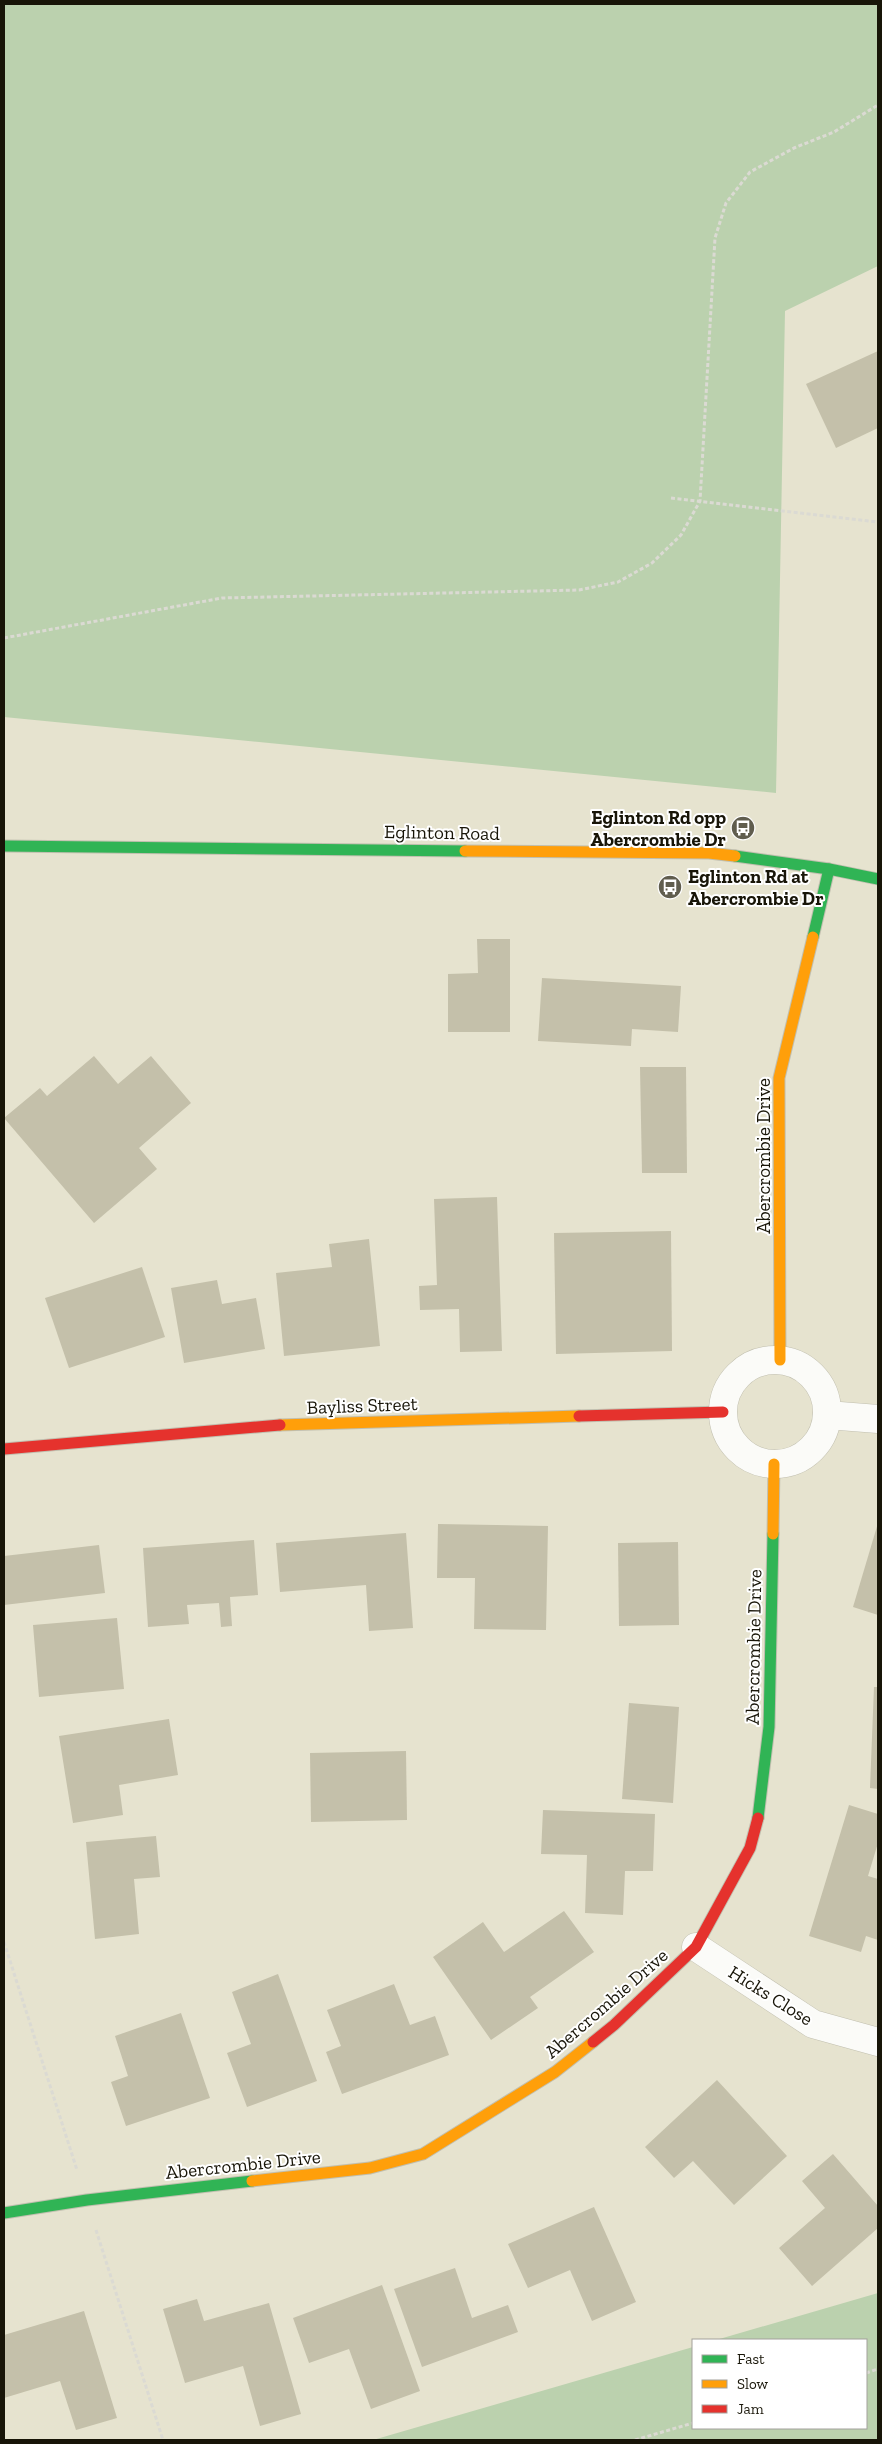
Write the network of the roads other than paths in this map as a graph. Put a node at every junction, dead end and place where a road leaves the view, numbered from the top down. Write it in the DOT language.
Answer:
graph roads {
  1 [pos="4,846"];
  2 [pos="829,869"];
  3 [pos="878,880"];
  4 [pos="780,1360"];
  5 [pos="723,1412"];
  6 [pos="828,1415"];
  7 [pos="878,1419"];
  8 [pos="4,1449"];
  9 [pos="774,1464"];
  10 [pos="696,1947"];
  11 [pos="878,2042"];
  12 [pos="4,2213"];
  1 -- 2 [label="street, Eglinton Road"];
  2 -- 3 [label="street, Eglinton Road"];
  2 -- 4 [label="street, Abercrombie Drive"];
  4 -- 5 [label="street"];
  4 -- 6 [label="street"];
  5 -- 8 [label="street, Bayliss Street"];
  5 -- 9 [label="street"];
  6 -- 7 [label="street"];
  6 -- 9 [label="street"];
  9 -- 10 [label="street, Abercrombie Drive"];
  10 -- 11 [label="street, Hicks Close"];
  10 -- 12 [label="street, Abercrombie Drive"];
}
